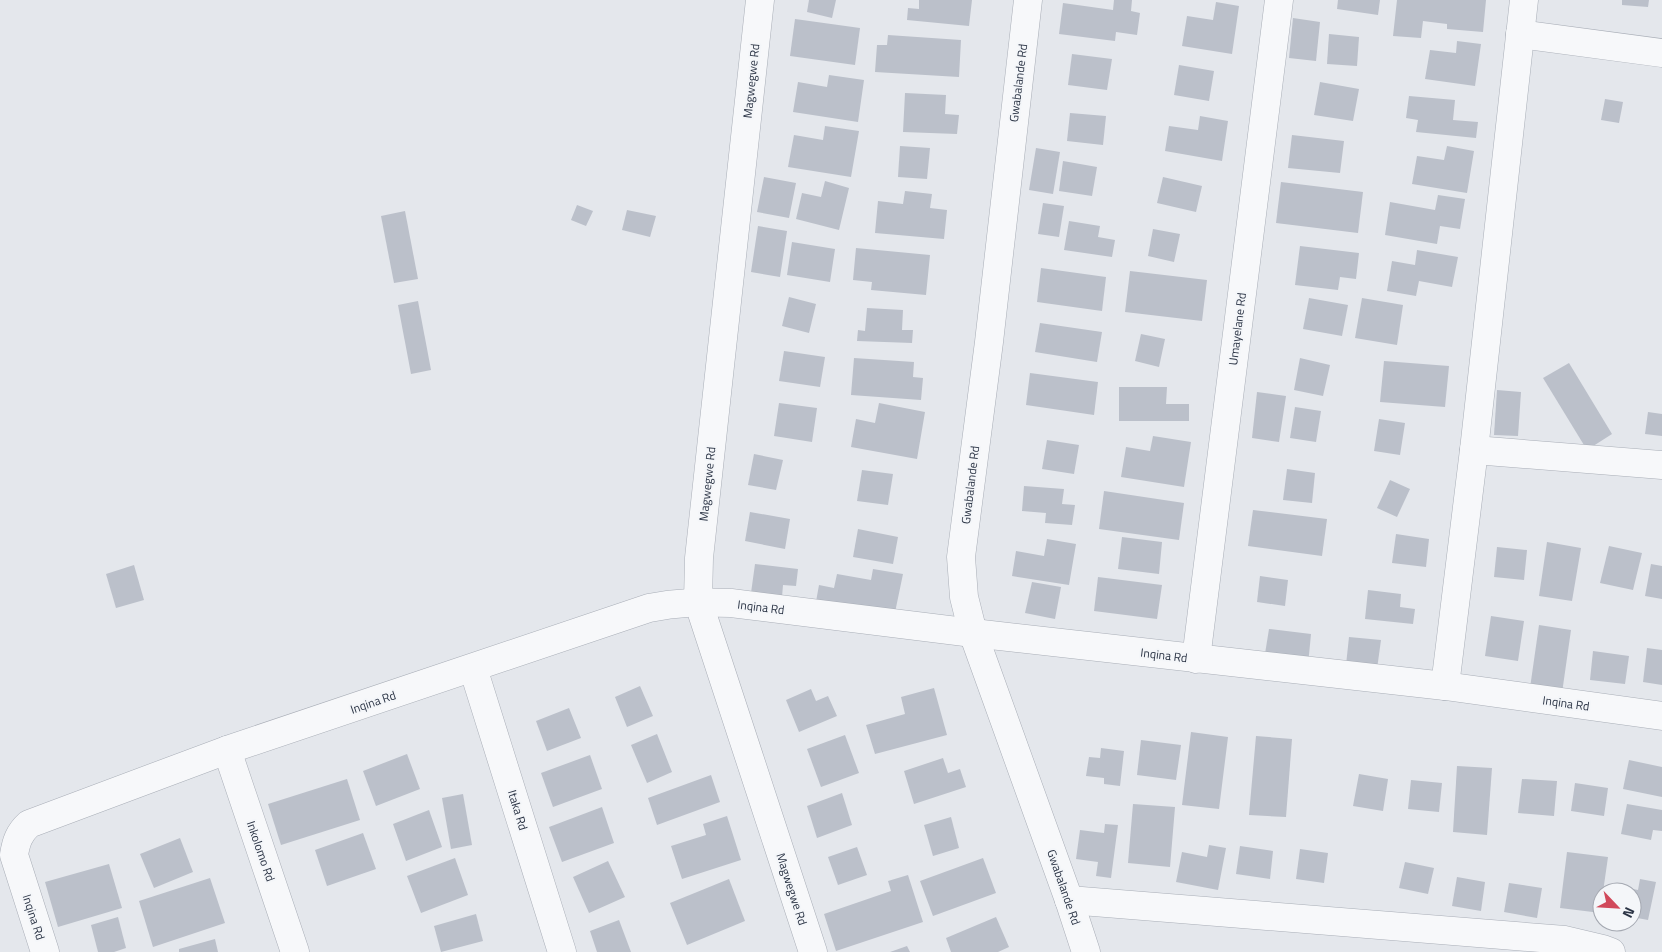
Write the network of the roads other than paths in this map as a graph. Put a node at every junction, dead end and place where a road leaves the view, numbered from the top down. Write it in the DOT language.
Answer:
graph roads {
  1 [pos="760,0"];
  2 [pos="1028,0"];
  3 [pos="1279,0"];
  4 [pos="1524,0"];
  5 [pos="1520,34"];
  6 [pos="1662,53"];
  7 [pos="1474,450"];
  8 [pos="1662,465"];
  9 [pos="698,601"];
  10 [pos="972,633"];
  11 [pos="1196,659"];
  12 [pos="473,668"];
  13 [pos="1444,686"];
  14 [pos="1662,716"];
  15 [pos="228,750"];
  16 [pos="1070,900"];
  17 [pos="45,952"];
  18 [pos="295,952"];
  19 [pos="562,952"];
  20 [pos="813,952"];
  21 [pos="1086,952"];
  22 [pos="1611,952"];
  1 -- 9 [label="street, Magwegwe Rd"];
  2 -- 10 [label="street, Gwabalande Rd"];
  3 -- 11 [label="street, Umayelane Rd"];
  4 -- 5 [label="street"];
  5 -- 6 [label="street"];
  5 -- 7 [label="street"];
  7 -- 8 [label="street"];
  7 -- 13 [label="street"];
  9 -- 10 [label="street, Inqina Rd"];
  9 -- 12 [label="street, Inqina Rd"];
  9 -- 20 [label="street, Magwegwe Rd"];
  10 -- 11 [label="street, Inqina Rd"];
  10 -- 16 [label="street, Gwabalande Rd"];
  11 -- 13 [label="street, Inqina Rd"];
  12 -- 15 [label="street, Inqina Rd"];
  12 -- 19 [label="street, Itaka Rd"];
  13 -- 14 [label="street, Inqina Rd"];
  15 -- 17 [label="street, Inqina Rd"];
  15 -- 18 [label="street, Inkolomo Rd"];
  16 -- 21 [label="street, Gwabalande Rd"];
  16 -- 22 [label="street"];
}
